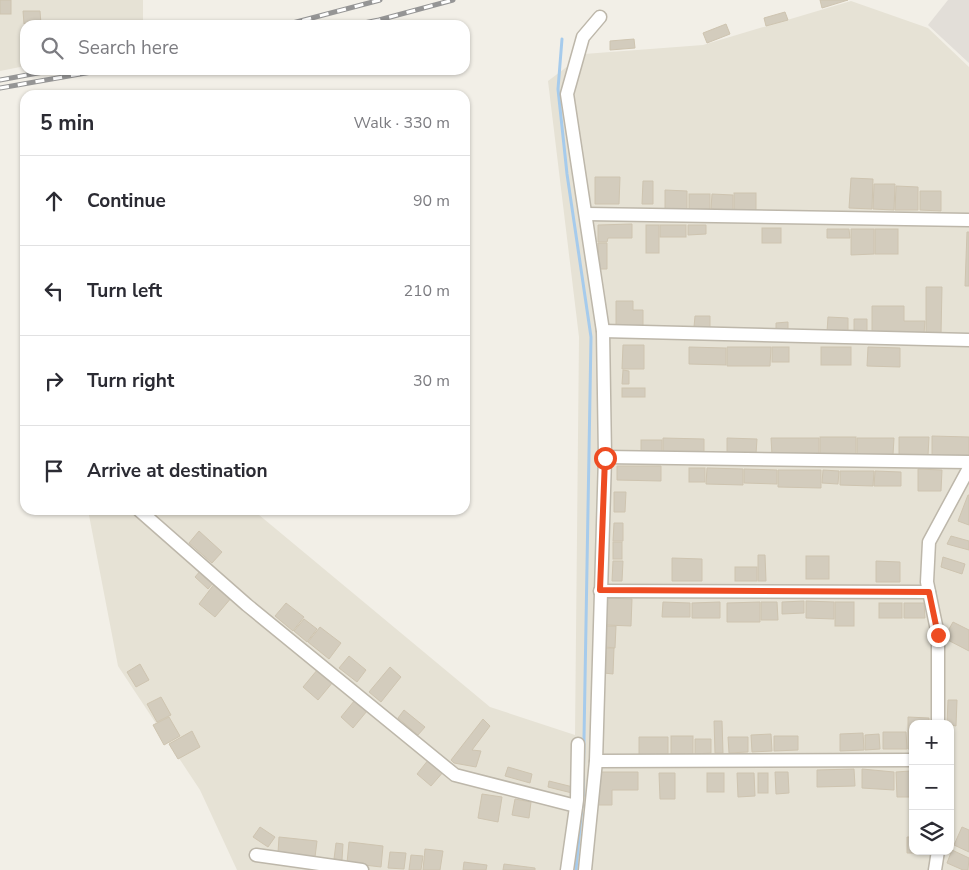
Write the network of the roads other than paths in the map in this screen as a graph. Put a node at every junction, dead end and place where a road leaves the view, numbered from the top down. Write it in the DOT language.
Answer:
graph roads {
  1 [pos="600,18"];
  2 [pos="586,214"];
  3 [pos="969,220"];
  4 [pos="603,332"];
  5 [pos="969,340"];
  6 [pos="605,458"];
  7 [pos="969,462"];
  8 [pos="969,468"];
  9 [pos="145,515"];
  10 [pos="600,590"];
  11 [pos="929,592"];
  12 [pos="938,720"];
  13 [pos="578,744"];
  14 [pos="909,760"];
  15 [pos="596,761"];
  16 [pos="576,806"];
  17 [pos="256,855"];
  18 [pos="937,855"];
  19 [pos="362,870"];
  20 [pos="567,870"];
  21 [pos="585,870"];
  22 [pos="935,870"];
  1 -- 2 [label="street"];
  2 -- 3 [label="street"];
  2 -- 4 [label="street"];
  4 -- 5 [label="street"];
  4 -- 6 [label="street"];
  6 -- 7 [label="street"];
  6 -- 10 [label="street"];
  8 -- 11 [label="street"];
  9 -- 16 [label="street"];
  10 -- 11 [label="street"];
  10 -- 15 [label="street"];
  11 -- 12 [label="street"];
  13 -- 16 [label="street"];
  14 -- 15 [label="street"];
  15 -- 21 [label="street"];
  16 -- 20 [label="street"];
  17 -- 19 [label="street"];
  18 -- 22 [label="street"];
}
